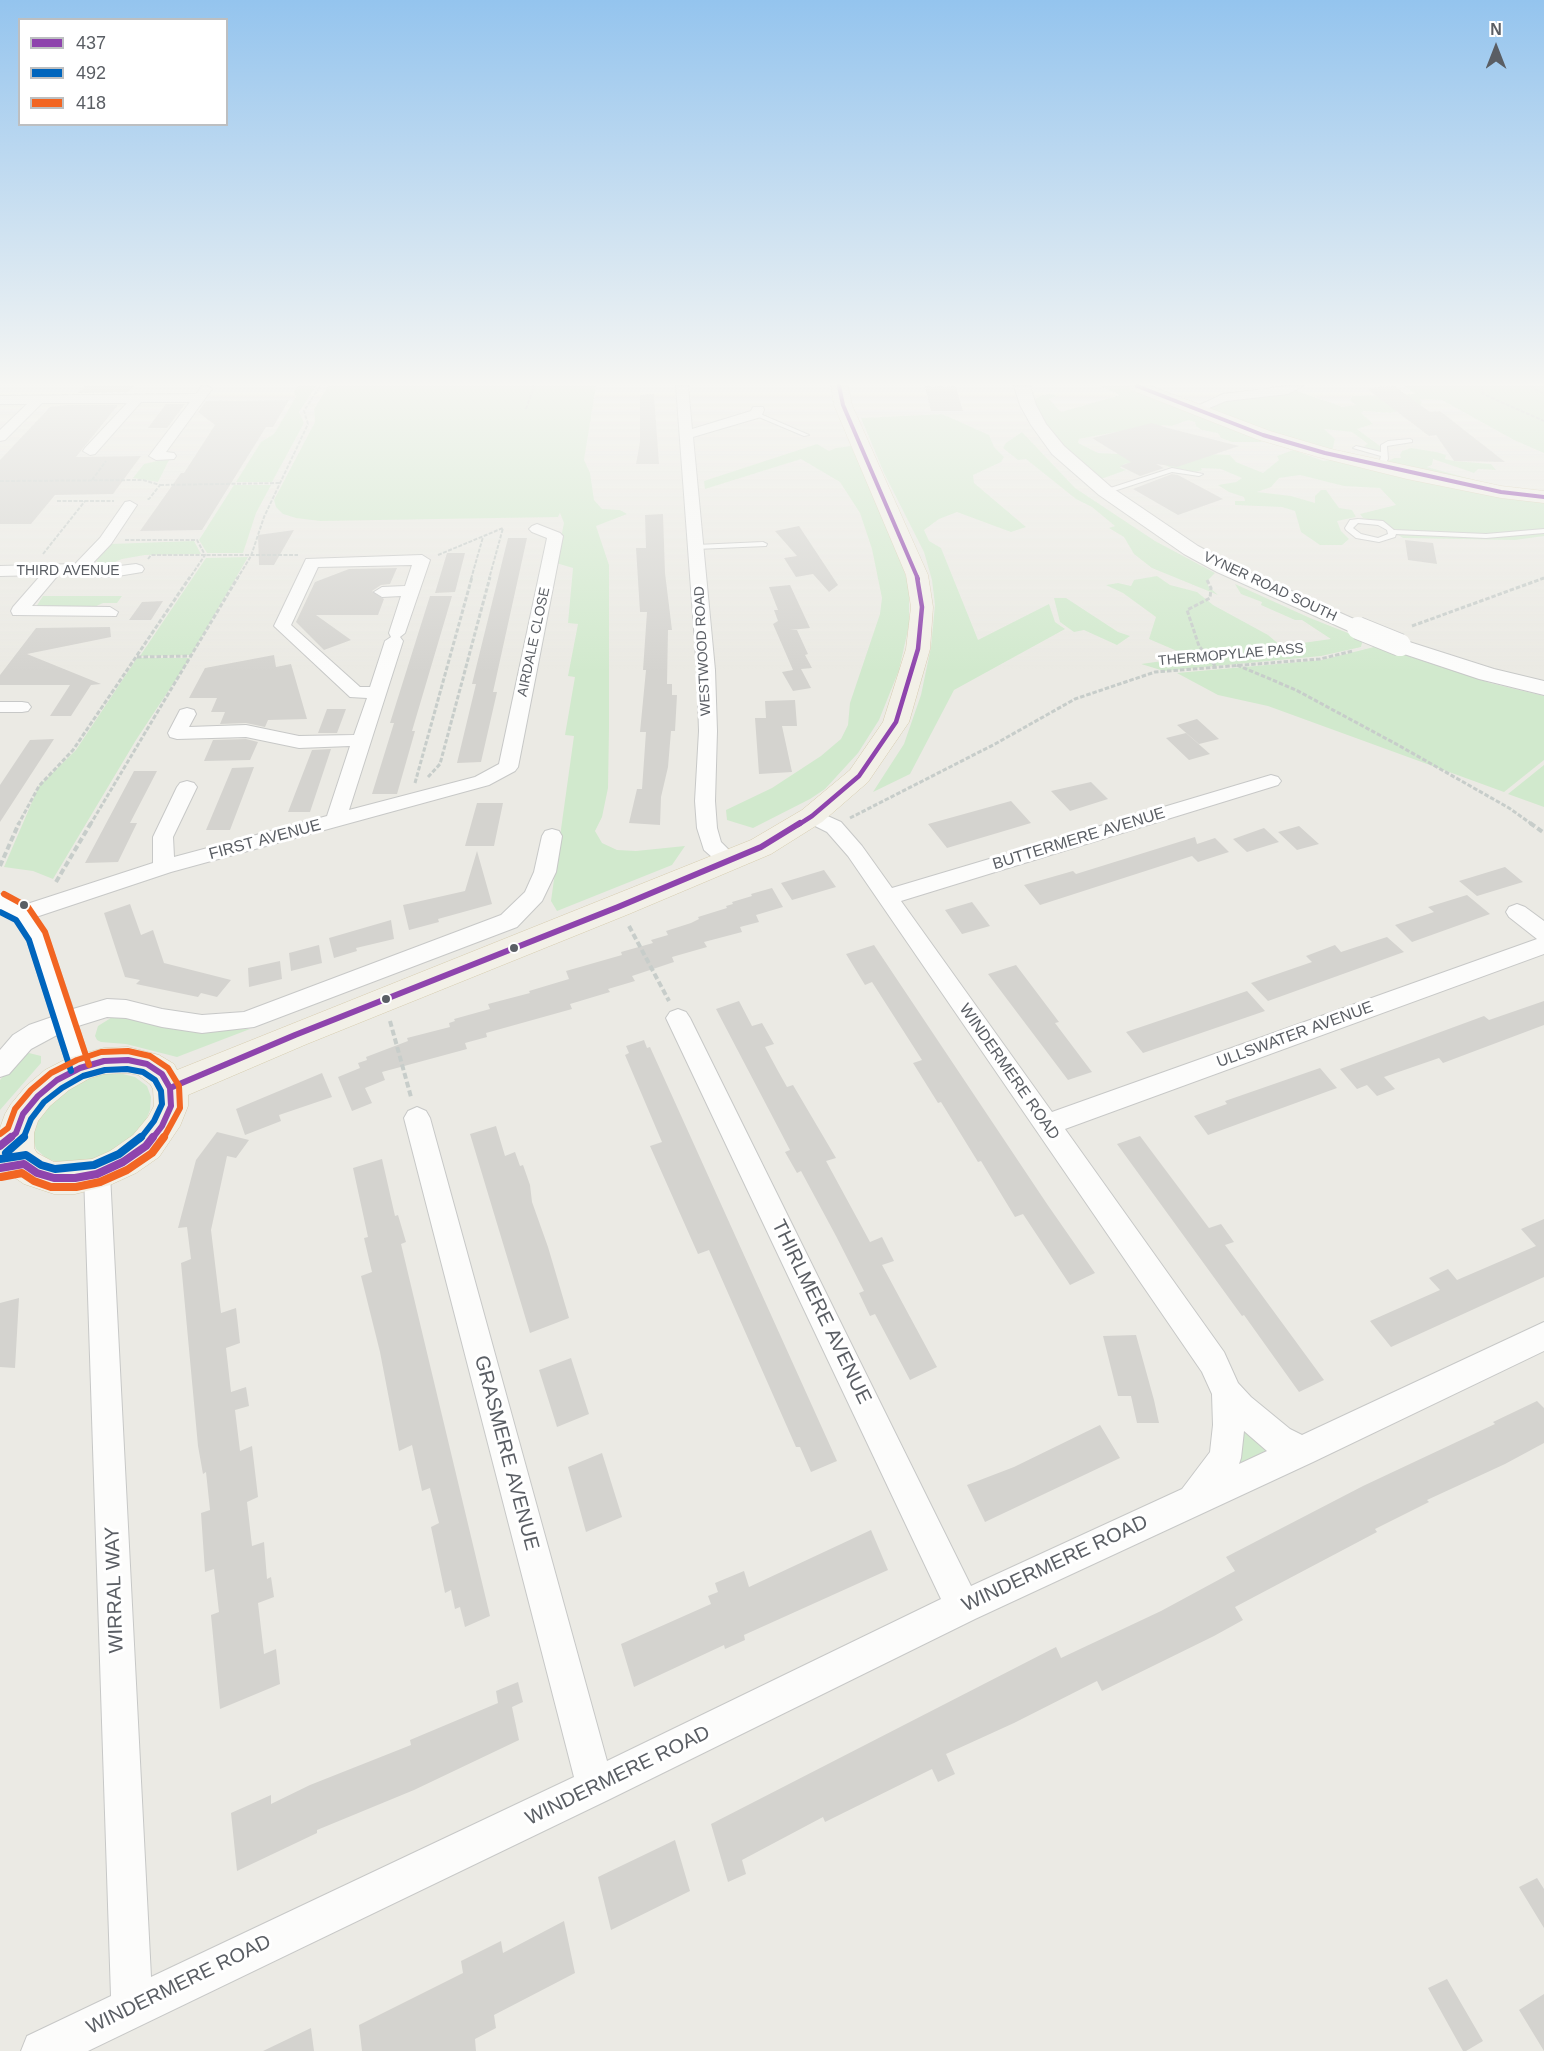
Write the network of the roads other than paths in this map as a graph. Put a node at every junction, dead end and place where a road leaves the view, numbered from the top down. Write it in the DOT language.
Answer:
graph roads {
  1 [pos="691,482"];
  2 [pos="876,482"];
  3 [pos="1093,482"];
  4 [pos="1135,482"];
  5 [pos="1462,482"];
  6 [pos="1105,491"];
  7 [pos="1544,497"];
  8 [pos="131,503"];
  9 [pos="537,529"];
  10 [pos="1544,531"];
  11 [pos="1392,532"];
  12 [pos="763,544"];
  13 [pos="696,547"];
  14 [pos="79,569"];
  15 [pos="136,569"];
  16 [pos="0,571"];
  17 [pos="53,571"];
  18 [pos="411,591"];
  19 [pos="382,592"];
  20 [pos="110,612"];
  21 [pos="1544,688"];
  22 [pos="376,692"];
  23 [pos="187,714"];
  24 [pos="360,740"];
  25 [pos="508,767"];
  26 [pos="1271,781"];
  27 [pos="187,787"];
  28 [pos="336,820"];
  29 [pos="823,821"];
  30 [pos="552,836"];
  31 [pos="729,861"];
  32 [pos="164,867"];
  33 [pos="888,897"];
  34 [pos="0,902"];
  35 [pos="1517,912"];
  36 [pos="22,913"];
  37 [pos="1544,933"];
  38 [pos="1544,945"];
  39 [pos="678,1018"];
  40 [pos="64,1021"];
  41 [pos="0,1067"];
  42 [pos="80,1068"];
  43 [pos="170,1088"];
  44 [pos="417,1118"];
  45 [pos="1046,1125"];
  46 [pos="10,1153"];
  47 [pos="97,1174"];
  48 [pos="1544,1336"];
  49 [pos="1227,1394"];
  50 [pos="1302,1451"];
  51 [pos="1193,1500"];
  52 [pos="963,1607"];
  53 [pos="595,1787"];
  54 [pos="132,2007"];
  55 [pos="42,2051"];
  1 -- 13 [label="street, WESTWOOD ROAD"];
  2 -- 29 [label="main road"];
  3 -- 6 [label="street, VYNER ROAD SOUTH"];
  4 -- 6 [label="lane"];
  5 -- 7 [label="main road"];
  6 -- 21 [label="street, VYNER ROAD SOUTH, bridge"];
  8 -- 14 [label="street"];
  9 -- 25 [label="street, AIRDALE CLOSE"];
  10 -- 11 [label="lane"];
  11 -- 11 [label="lane"];
  12 -- 13 [label="lane"];
  13 -- 31 [label="street, WESTWOOD ROAD"];
  14 -- 15 [label="street, THIRD AVENUE"];
  14 -- 17 [label="street, THIRD AVENUE"];
  16 -- 17 [label="street, THIRD AVENUE"];
  17 -- 20 [label="street"];
  18 -- 19 [label="street"];
  18 -- 22 [label="street"];
  18 -- 22 [label="street"];
  22 -- 24 [label="street"];
  23 -- 24 [label="street"];
  24 -- 28 [label="street"];
  25 -- 28 [label="street, FIRST AVENUE"];
  26 -- 33 [label="street, BUTTERMERE AVENUE"];
  27 -- 32 [label="street"];
  28 -- 32 [label="street, FIRST AVENUE"];
  29 -- 31 [label="main road"];
  29 -- 33 [label="street, WINDERMERE ROAD"];
  30 -- 40 [label="street"];
  31 -- 43 [label="main road"];
  32 -- 36 [label="street, FIRST AVENUE"];
  33 -- 45 [label="street, WINDERMERE ROAD"];
  34 -- 36 [label="street"];
  35 -- 37 [label="street"];
  36 -- 40 [label="street"];
  38 -- 45 [label="street, ULLSWATER AVENUE"];
  39 -- 52 [label="street, THIRLMERE AVENUE"];
  40 -- 41 [label="street"];
  40 -- 42 [label="street"];
  42 -- 43 [label="main road"];
  42 -- 46 [label="main road"];
  43 -- 47 [label="main road"];
  44 -- 53 [label="street, GRASMERE AVENUE"];
  45 -- 49 [label="street, WINDERMERE ROAD"];
  46 -- 47 [label="main road"];
  47 -- 54 [label="street, WIRRAL WAY"];
  48 -- 50 [label="street, WINDERMERE ROAD"];
  49 -- 50 [label="street"];
  49 -- 51 [label="street, WINDERMERE ROAD"];
  50 -- 51 [label="street, WINDERMERE ROAD"];
  51 -- 52 [label="street, WINDERMERE ROAD"];
  52 -- 53 [label="street, WINDERMERE ROAD"];
  53 -- 54 [label="street, WINDERMERE ROAD"];
  54 -- 55 [label="street, WINDERMERE ROAD"];
}
